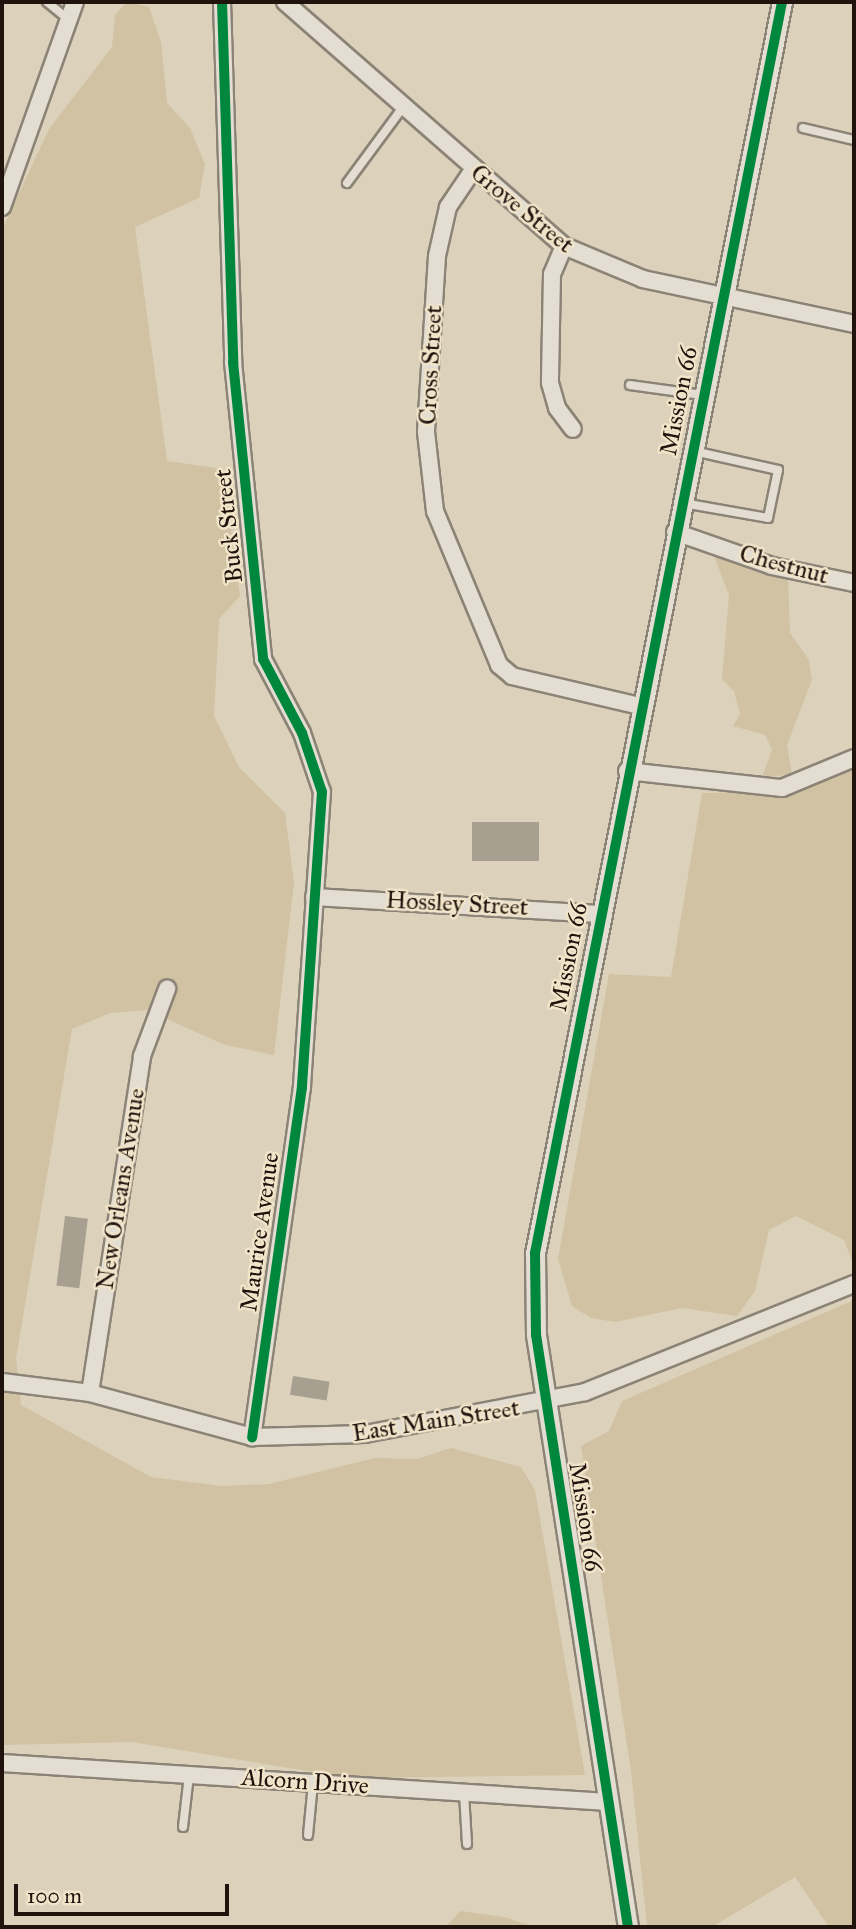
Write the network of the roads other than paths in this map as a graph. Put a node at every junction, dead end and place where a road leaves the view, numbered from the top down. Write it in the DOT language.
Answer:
graph roads {
  1 [pos="47,2"];
  2 [pos="75,2"];
  3 [pos="222,2"];
  4 [pos="285,2"];
  5 [pos="782,2"];
  6 [pos="69,20"];
  7 [pos="403,107"];
  8 [pos="803,128"];
  9 [pos="854,140"];
  10 [pos="473,170"];
  11 [pos="347,183"];
  12 [pos="2,207"];
  13 [pos="564,246"];
  14 [pos="722,296"];
  15 [pos="854,324"];
  16 [pos="630,385"];
  17 [pos="702,395"];
  18 [pos="573,429"];
  19 [pos="691,451"];
  20 [pos="681,503"];
  21 [pos="675,532"];
  22 [pos="854,583"];
  23 [pos="640,706"];
  24 [pos="854,758"];
  25 [pos="627,771"];
  26 [pos="314,897"];
  27 [pos="599,914"];
  28 [pos="167,989"];
  29 [pos="306,1032"];
  30 [pos="854,1284"];
  31 [pos="2,1382"];
  32 [pos="90,1393"];
  33 [pos="546,1403"];
  34 [pos="252,1437"];
  35 [pos="2,1763"];
  36 [pos="189,1775"];
  37 [pos="313,1783"];
  38 [pos="464,1793"];
  39 [pos="608,1802"];
  40 [pos="183,1827"];
  41 [pos="308,1835"];
  42 [pos="467,1844"];
  43 [pos="628,1927"];
  1 -- 6 [label="lane"];
  2 -- 6 [label="street"];
  3 -- 26 [label="street, Buck Street"];
  4 -- 7 [label="street, Grove Street"];
  5 -- 14 [label="street, Mission 66"];
  6 -- 12 [label="street"];
  7 -- 10 [label="street, Grove Street"];
  7 -- 11 [label="lane"];
  8 -- 9 [label="lane"];
  10 -- 13 [label="street, Grove Street"];
  10 -- 23 [label="street, Cross Street"];
  13 -- 14 [label="street, Grove Street"];
  13 -- 18 [label="street"];
  14 -- 15 [label="street, Grove Street"];
  14 -- 17 [label="street, Mission 66"];
  16 -- 17 [label="lane"];
  17 -- 19 [label="street, Mission 66"];
  19 -- 20 [label="street, Mission 66"];
  19 -- 20 [label="lane"];
  20 -- 21 [label="street, Mission 66"];
  21 -- 22 [label="street, Chestnut"];
  21 -- 23 [label="street, Mission 66"];
  23 -- 25 [label="street, Mission 66"];
  24 -- 25 [label="street"];
  25 -- 27 [label="street, Mission 66"];
  26 -- 27 [label="street, Hossley Street"];
  26 -- 29 [label="street, Buck Street"];
  27 -- 33 [label="street, Mission 66"];
  28 -- 32 [label="street, New Orleans Avenue"];
  29 -- 34 [label="street, Maurice Avenue"];
  30 -- 33 [label="street, East Main Street"];
  31 -- 32 [label="street, East Main Street"];
  32 -- 34 [label="street, East Main Street"];
  33 -- 34 [label="street, East Main Street"];
  33 -- 39 [label="street, Mission 66"];
  35 -- 36 [label="street, Alcorn Drive"];
  36 -- 37 [label="street, Alcorn Drive"];
  36 -- 40 [label="lane"];
  37 -- 38 [label="street, Alcorn Drive"];
  37 -- 41 [label="lane"];
  38 -- 39 [label="street, Alcorn Drive"];
  38 -- 42 [label="lane"];
  39 -- 43 [label="street, Mission 66"];
}
